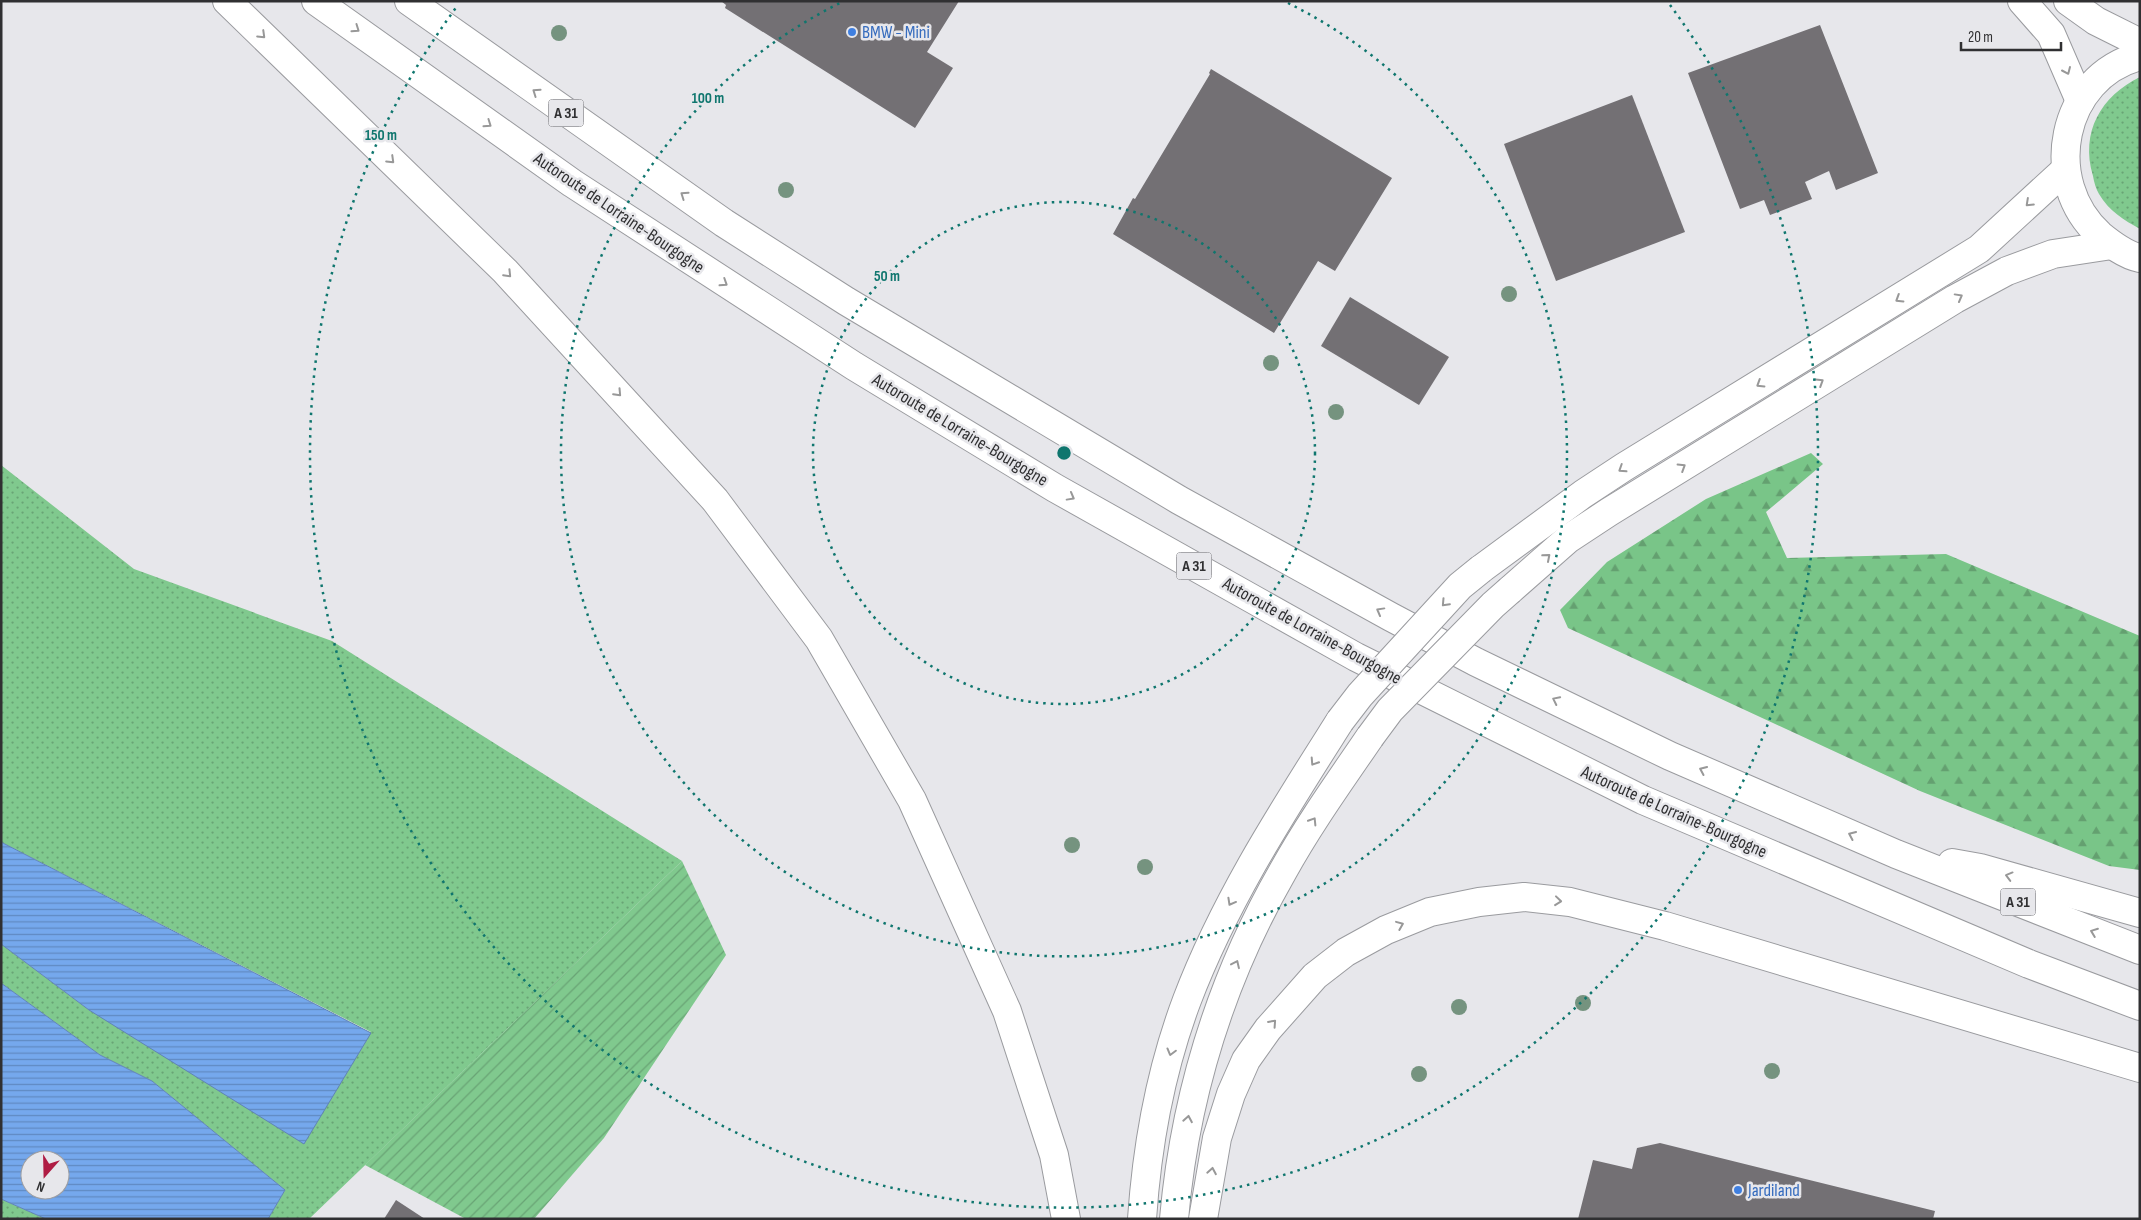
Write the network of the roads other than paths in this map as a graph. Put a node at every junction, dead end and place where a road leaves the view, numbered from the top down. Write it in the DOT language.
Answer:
graph roads {
  1 [pos="227,1"];
  2 [pos="316,1"];
  3 [pos="409,1"];
  4 [pos="2022,1"];
  5 [pos="2068,1"];
  6 [pos="2140,43"];
  7 [pos="2140,56"];
  8 [pos="2080,101"];
  9 [pos="2065,170"];
  10 [pos="2112,245"];
  11 [pos="2140,258"];
  12 [pos="1896,854"];
  13 [pos="2140,913"];
  14 [pos="2140,950"];
  15 [pos="2140,1006"];
  16 [pos="2140,1068"];
  17 [pos="1066,1219"];
  18 [pos="1142,1219"];
  19 [pos="1174,1219"];
  20 [pos="1203,1219"];
  1 -- 17 [label="main road, one-way"];
  2 -- 15 [label="main road, Autoroute de Lorraine-Bourgogne / A 31, one-way"];
  12 -- 3 [label="main road, A 31, one-way"];
  4 -- 8 [label="main road, one-way"];
  5 -- 6 [label="main road"];
  7 -- 8 [label="main road"];
  8 -- 9 [label="main road"];
  9 -- 10 [label="main road"];
  9 -- 18 [label="main road, one-way, bridge"];
  10 -- 11 [label="main road"];
  19 -- 10 [label="main road, one-way, bridge"];
  13 -- 12 [label="main road, one-way"];
  14 -- 12 [label="main road, A 31, one-way"];
  20 -- 16 [label="main road, one-way"];
}
